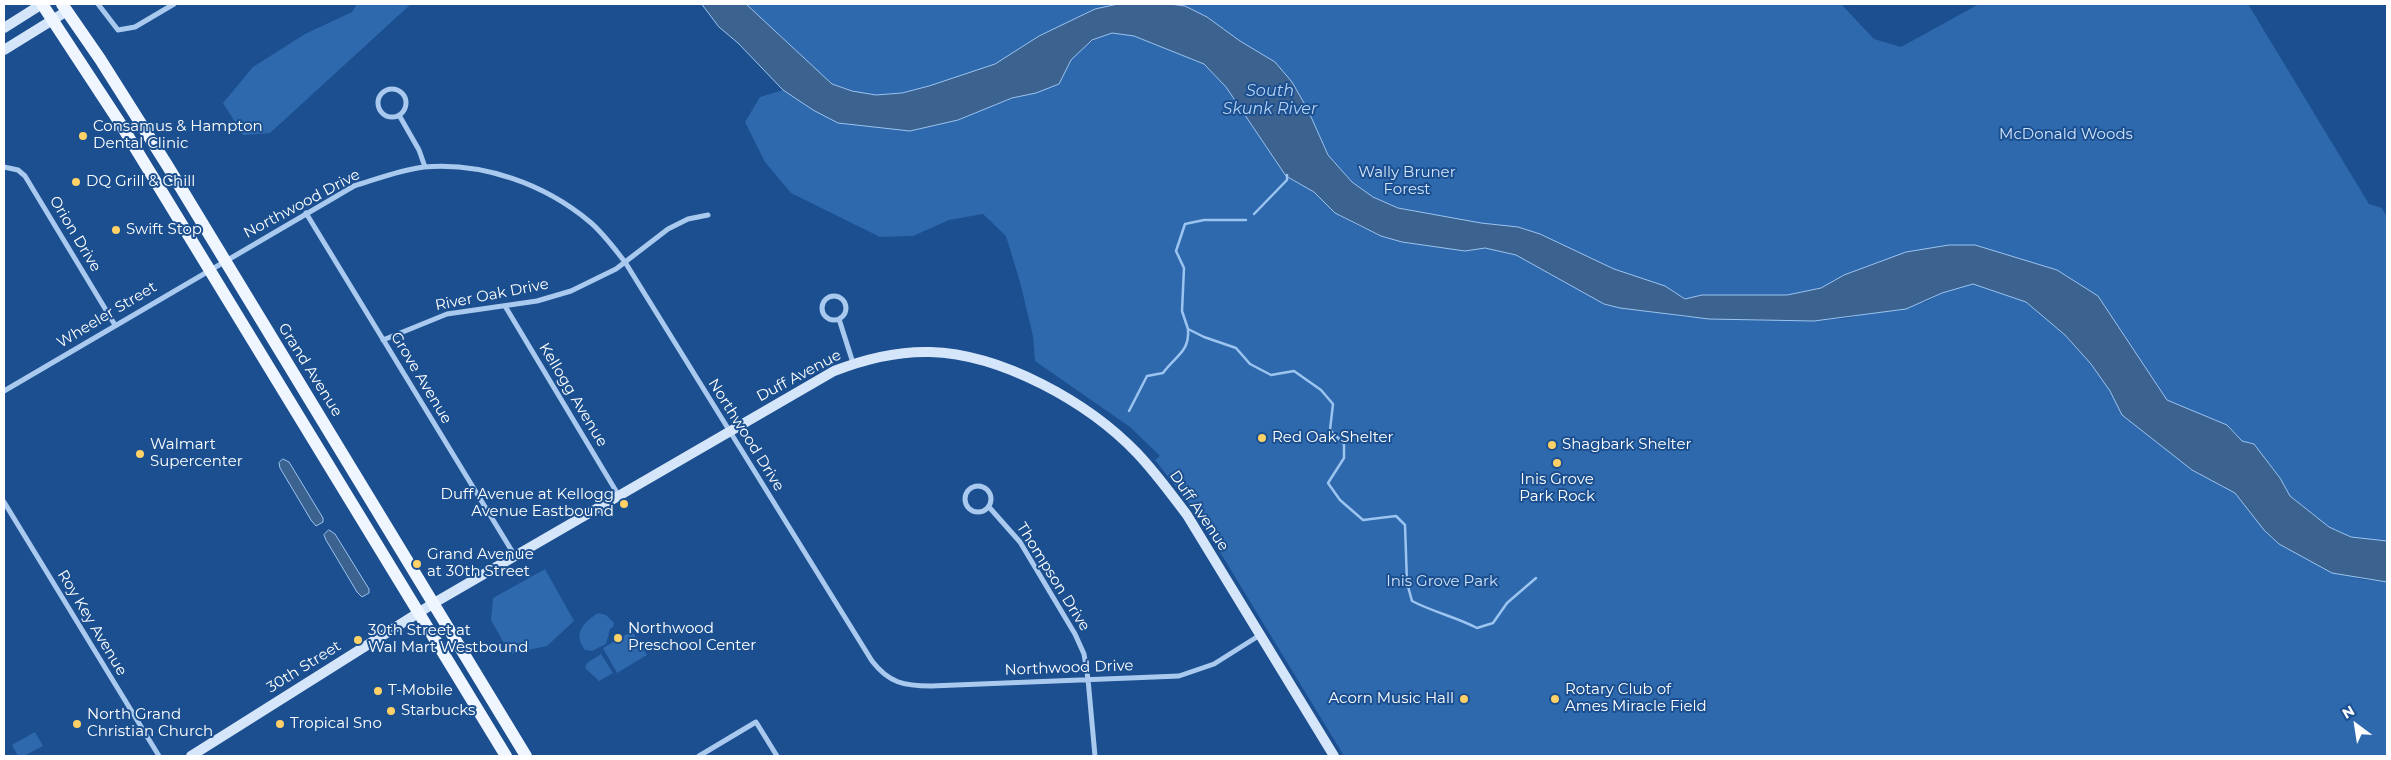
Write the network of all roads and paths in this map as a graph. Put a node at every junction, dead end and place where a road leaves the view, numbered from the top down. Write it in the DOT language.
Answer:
graph roads {
  1 [pos="42,4"];
  2 [pos="98,4"];
  3 [pos="174,4"];
  4 [pos="64,8"];
  5 [pos="53,20"];
  6 [pos="4,28"];
  7 [pos="4,50"];
  8 [pos="399,115"];
  9 [pos="4,167"];
  10 [pos="424,167"];
  11 [pos="306,213"];
  12 [pos="708,215"];
  13 [pos="224,261"];
  14 [pos="625,262"];
  15 [pos="209,270"];
  16 [pos="505,306"];
  17 [pos="839,319"];
  18 [pos="116,325"];
  19 [pos="384,340"];
  20 [pos="853,364"];
  21 [pos="4,391"];
  22 [pos="729,432"];
  23 [pos="619,496"];
  24 [pos="4,502"];
  25 [pos="989,507"];
  26 [pos="515,556"];
  27 [pos="434,603"];
  28 [pos="420,612"];
  29 [pos="1260,636"];
  30 [pos="1088,680"];
  31 [pos="159,756"];
  32 [pos="190,756"];
  33 [pos="506,756"];
  34 [pos="526,756"];
  35 [pos="699,756"];
  36 [pos="777,756"];
  37 [pos="1094,756"];
  38 [pos="1334,756"];
  1 -- 5 [label="main road"];
  1 -- 6 [label="main road"];
  2 -- 3 [label="street"];
  4 -- 5 [label="main road"];
  4 -- 13 [label="main road, Grand Avenue"];
  5 -- 7 [label="main road"];
  5 -- 15 [label="main road"];
  8 -- 8 [label="street"];
  8 -- 10 [label="street"];
  9 -- 18 [label="street, Orion Drive"];
  10 -- 11 [label="street, Northwood Drive"];
  10 -- 14 [label="street, Northwood Drive"];
  11 -- 13 [label="street, Northwood Drive"];
  11 -- 19 [label="street, Grove Avenue"];
  12 -- 14 [label="street, River Oak Drive"];
  13 -- 15 [label="street, Wheeler Street"];
  13 -- 27 [label="main road, Grand Avenue"];
  14 -- 16 [label="street, River Oak Drive"];
  14 -- 22 [label="street, Northwood Drive"];
  15 -- 18 [label="street, Wheeler Street"];
  15 -- 28 [label="main road"];
  16 -- 19 [label="street, River Oak Drive"];
  16 -- 23 [label="street, Kellogg Avenue"];
  17 -- 17 [label="street"];
  17 -- 20 [label="street"];
  18 -- 21 [label="street, Wheeler Street"];
  19 -- 26 [label="street, Grove Avenue"];
  20 -- 22 [label="main road, Duff Avenue"];
  20 -- 29 [label="main road, Duff Avenue"];
  22 -- 23 [label="main road, Duff Avenue"];
  22 -- 30 [label="street, Northwood Drive"];
  23 -- 26 [label="main road, Duff Avenue"];
  24 -- 31 [label="street, Roy Key Avenue"];
  25 -- 25 [label="street, Thompson Drive"];
  25 -- 30 [label="street, Thompson Drive"];
  26 -- 27 [label="main road, Duff Avenue"];
  27 -- 28 [label="main road, 30th Street"];
  27 -- 34 [label="main road, Grand Avenue"];
  28 -- 32 [label="main road, 30th Street"];
  28 -- 33 [label="main road"];
  29 -- 30 [label="street, Northwood Drive"];
  29 -- 38 [label="main road, Duff Avenue"];
  30 -- 37 [label="street, Thompson Drive"];
  35 -- 36 [label="street"];
}
